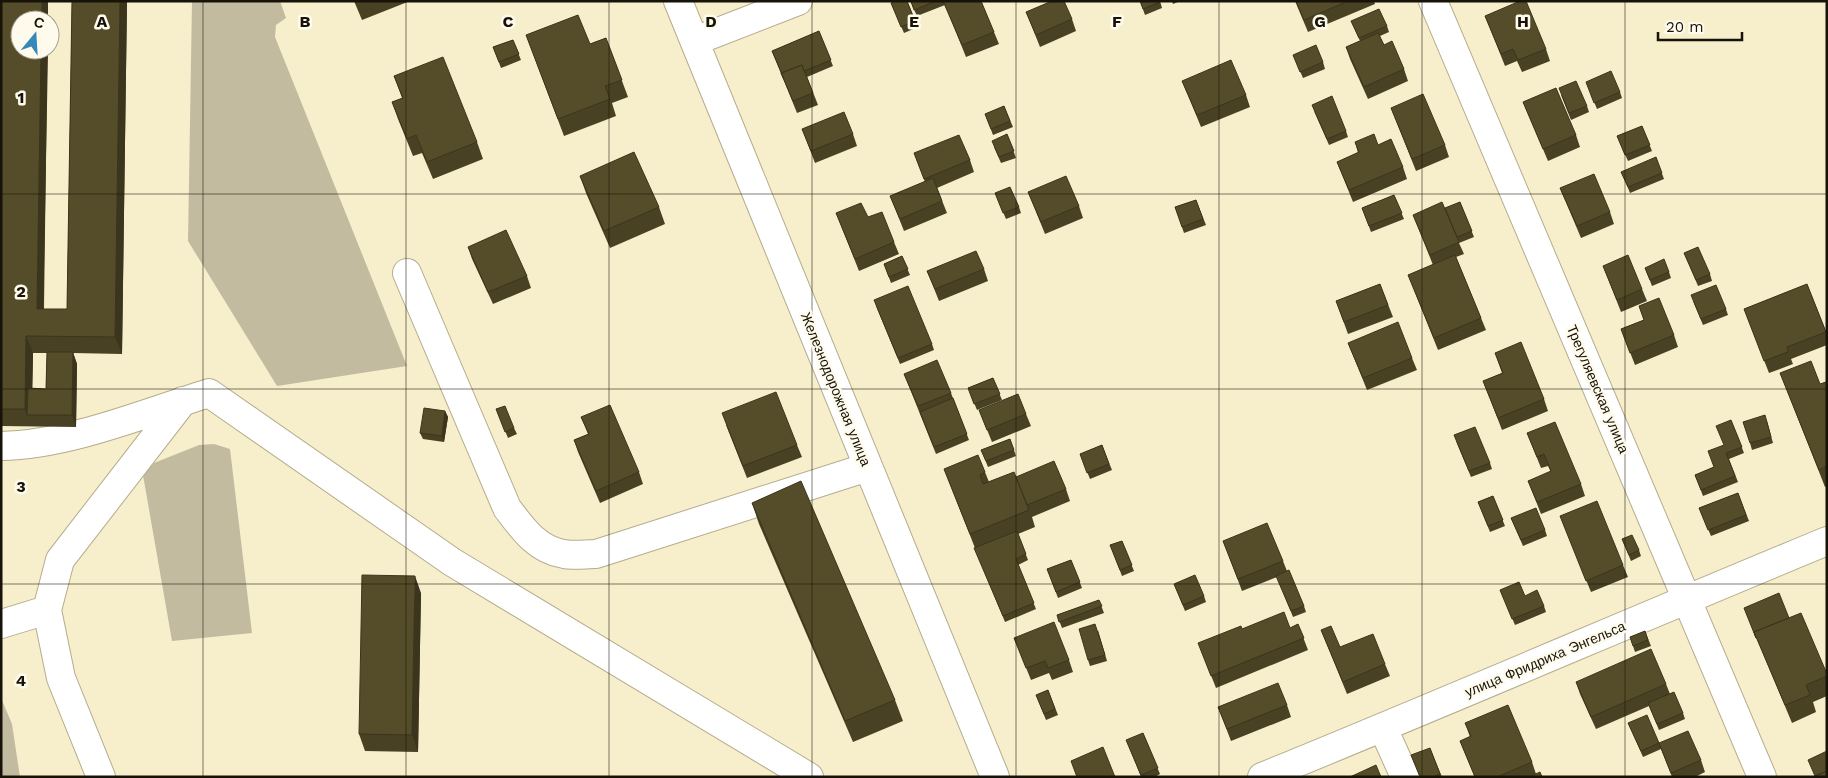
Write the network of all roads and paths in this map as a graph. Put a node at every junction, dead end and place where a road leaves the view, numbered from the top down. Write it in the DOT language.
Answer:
graph roads {
  1 [pos="678,1"];
  2 [pos="798,1"];
  3 [pos="1432,1"];
  4 [pos="695,41"];
  5 [pos="407,273"];
  6 [pos="183,401"];
  7 [pos="1,446"];
  8 [pos="868,467"];
  9 [pos="1827,541"];
  10 [pos="1688,598"];
  11 [pos="47,610"];
  12 [pos="1,624"];
  13 [pos="1383,728"];
  14 [pos="101,777"];
  15 [pos="809,777"];
  16 [pos="995,777"];
  17 [pos="1262,777"];
  18 [pos="1405,777"];
  19 [pos="1762,777"];
  1 -- 4 [label="street, Железнодорожная улица"];
  2 -- 4 [label="street"];
  3 -- 10 [label="street, Трегуляевская улица"];
  4 -- 8 [label="street, Железнодорожная улица"];
  5 -- 8 [label="street"];
  6 -- 7 [label="street"];
  6 -- 11 [label="street"];
  6 -- 15 [label="street"];
  8 -- 16 [label="street, Железнодорожная улица"];
  9 -- 10 [label="street, улица Фридриха Энгельса"];
  10 -- 13 [label="street, улица Фридриха Энгельса"];
  10 -- 19 [label="street, Трегуляевская улица"];
  11 -- 12 [label="street"];
  11 -- 14 [label="street"];
  13 -- 17 [label="street, улица Фридриха Энгельса"];
  13 -- 18 [label="street"];
}
